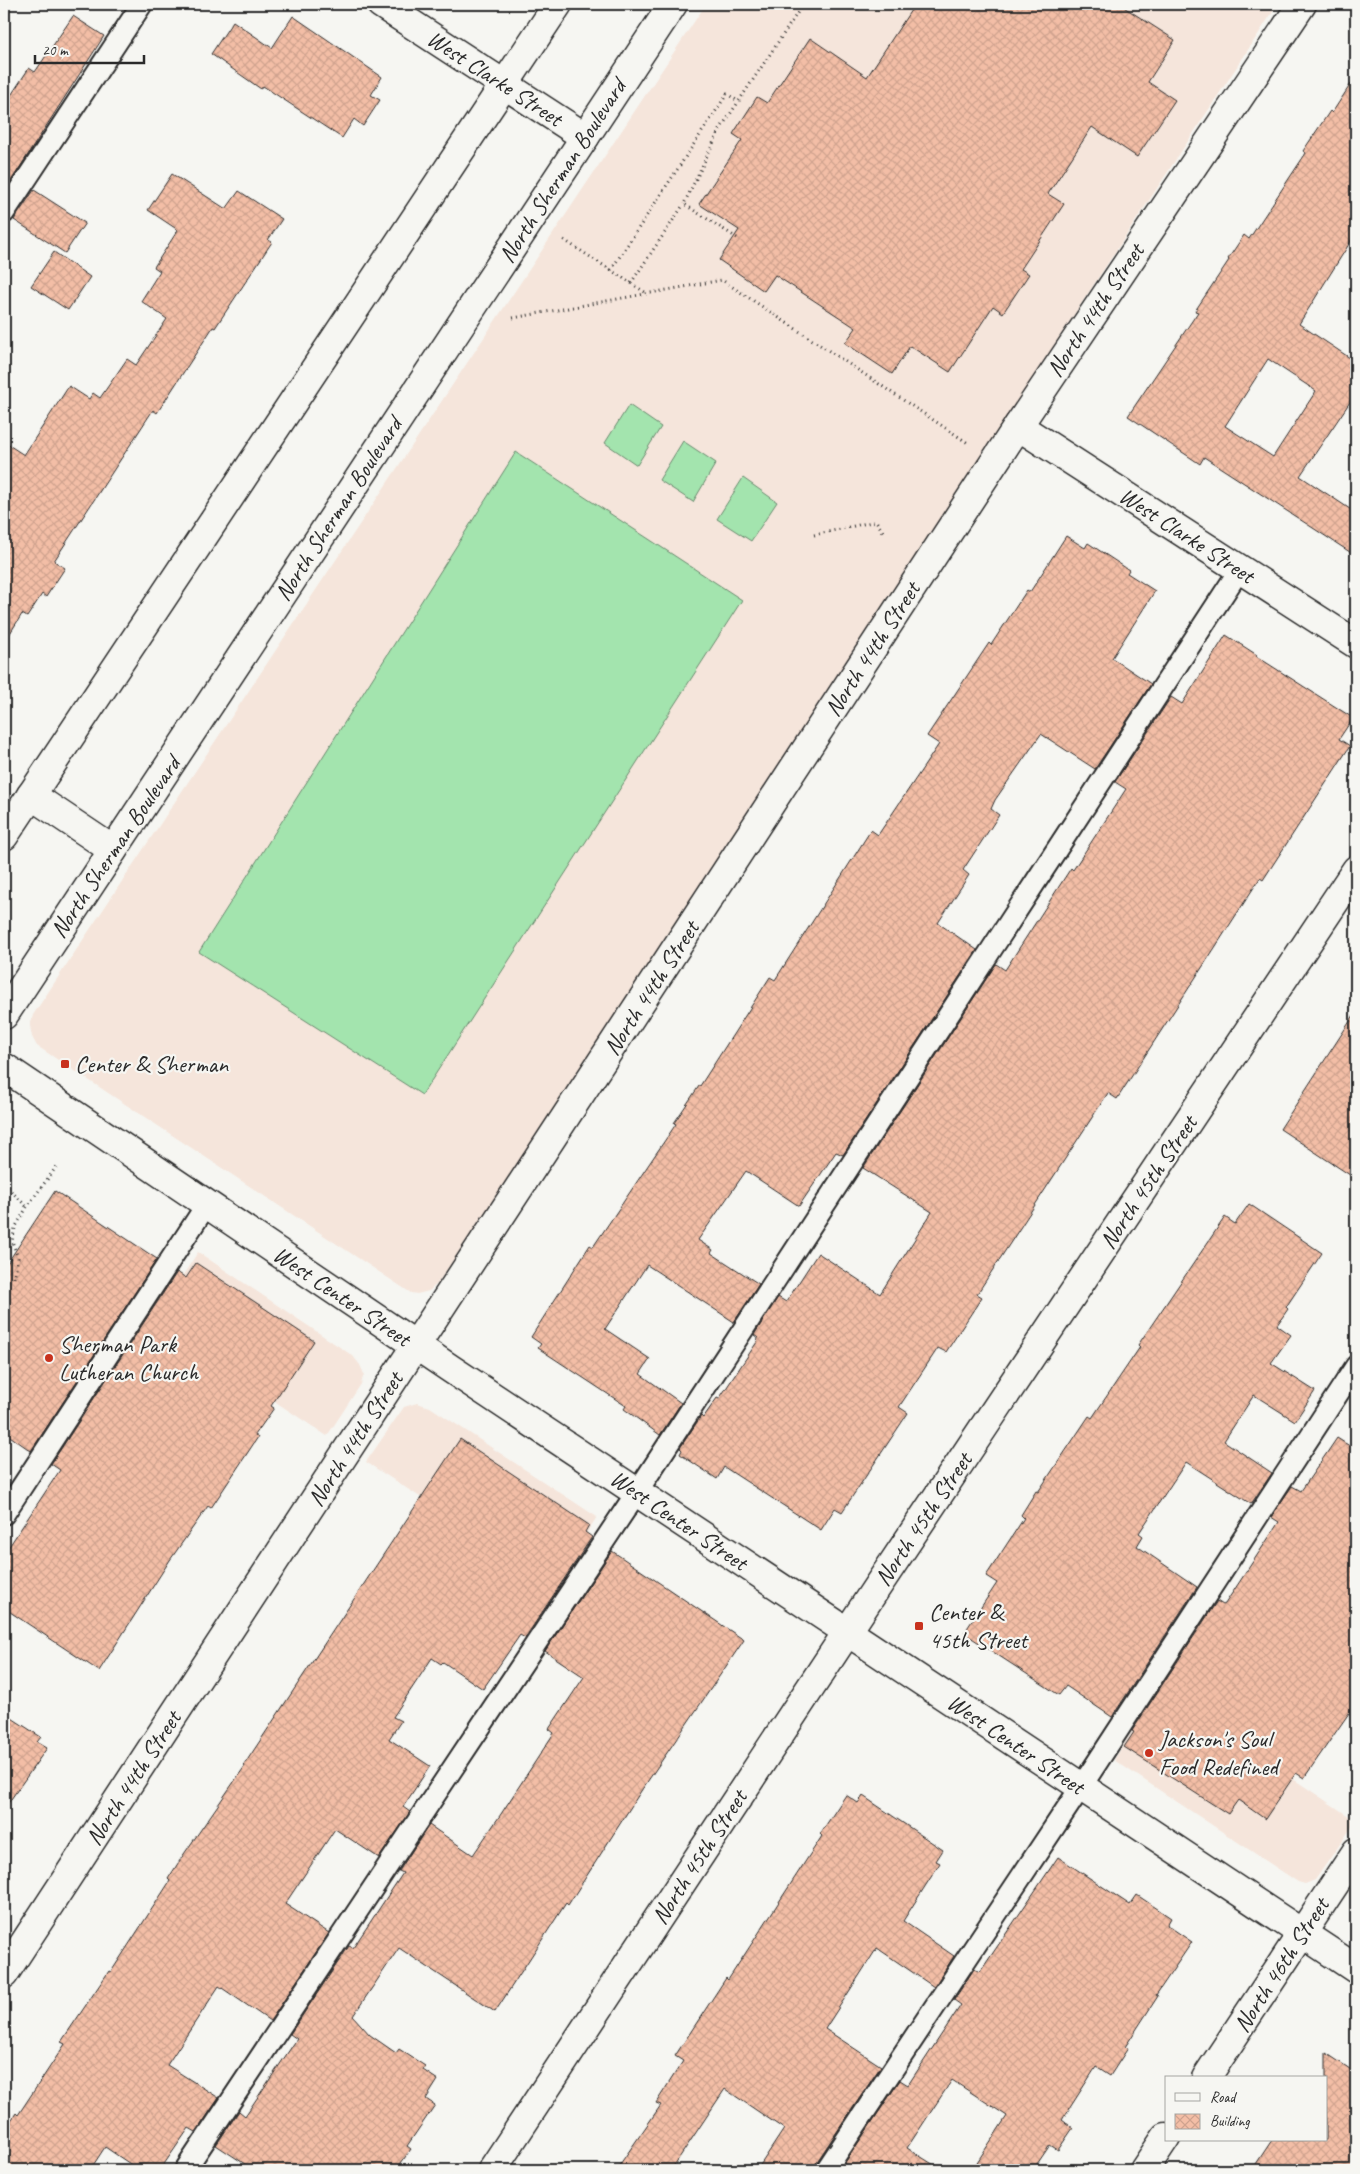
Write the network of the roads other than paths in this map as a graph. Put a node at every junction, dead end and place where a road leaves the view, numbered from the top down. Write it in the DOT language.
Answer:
graph roads {
  1 [pos="142,4"];
  2 [pos="381,4"];
  3 [pos="558,4"];
  4 [pos="673,4"];
  5 [pos="1302,4"];
  6 [pos="505,85"];
  7 [pos="585,137"];
  8 [pos="4,213"];
  9 [pos="1018,426"];
  10 [pos="1240,569"];
  11 [pos="1356,644"];
  12 [pos="31,795"];
  13 [pos="4,836"];
  14 [pos="113,850"];
  15 [pos="1356,870"];
  16 [pos="4,1015"];
  17 [pos="4,1067"];
  18 [pos="207,1204"];
  19 [pos="417,1346"];
  20 [pos="1356,1366"];
  21 [pos="637,1492"];
  22 [pos="4,1514"];
  23 [pos="848,1632"];
  24 [pos="1081,1787"];
  25 [pos="1356,1852"];
  26 [pos="1302,1933"];
  27 [pos="1356,1969"];
  28 [pos="4,1974"];
  29 [pos="1207,2076"];
  30 [pos="1165,2138"];
  31 [pos="185,2170"];
  32 [pos="492,2170"];
  33 [pos="826,2170"];
  34 [pos="1144,2170"];
  1 -- 8 [label="lane"];
  2 -- 6 [label="street, West Clarke Street"];
  3 -- 6 [label="street"];
  4 -- 7 [label="street, North Sherman Boulevard"];
  5 -- 9 [label="street, North 44th Street"];
  6 -- 7 [label="street, West Clarke Street"];
  6 -- 12 [label="street"];
  7 -- 14 [label="street, North Sherman Boulevard"];
  9 -- 10 [label="street, West Clarke Street"];
  9 -- 19 [label="street, North 44th Street"];
  10 -- 11 [label="street, West Clarke Street"];
  10 -- 21 [label="lane"];
  12 -- 13 [label="street"];
  12 -- 14 [label="street"];
  14 -- 16 [label="street, North Sherman Boulevard"];
  15 -- 23 [label="street, North 45th Street"];
  17 -- 18 [label="street, West Center Street"];
  18 -- 19 [label="street, West Center Street"];
  18 -- 22 [label="lane"];
  19 -- 21 [label="street, West Center Street"];
  19 -- 28 [label="street, North 44th Street"];
  20 -- 24 [label="lane"];
  21 -- 23 [label="street, West Center Street"];
  21 -- 31 [label="lane"];
  23 -- 24 [label="street, West Center Street"];
  23 -- 32 [label="street, North 45th Street"];
  24 -- 26 [label="street, West Center Street"];
  24 -- 33 [label="lane"];
  25 -- 26 [label="street, North 46th Street"];
  26 -- 27 [label="street, West Center Street"];
  26 -- 29 [label="street, North 46th Street"];
  30 -- 34 [label="street"];
}
